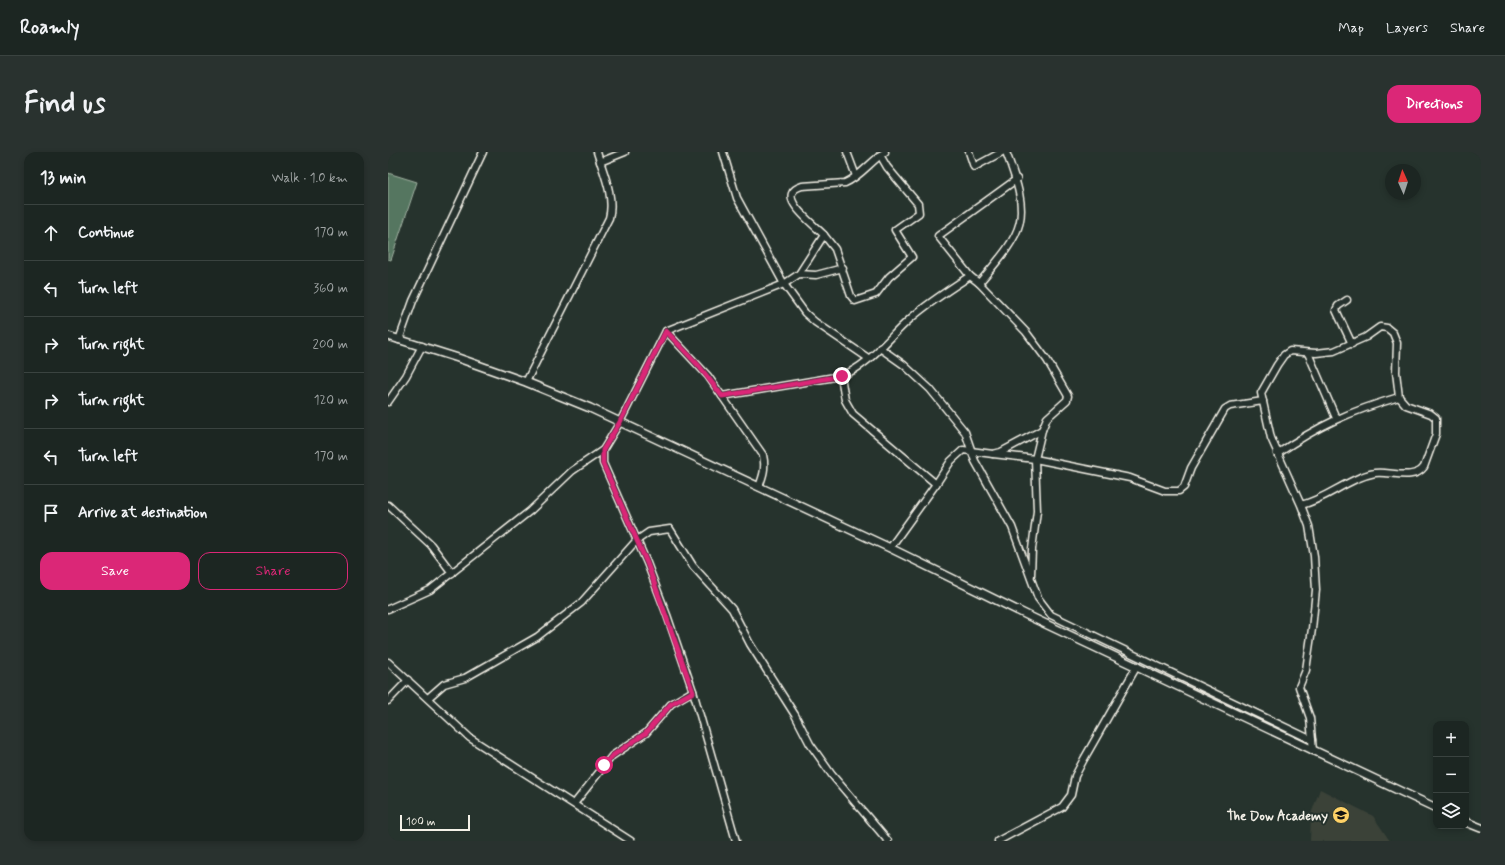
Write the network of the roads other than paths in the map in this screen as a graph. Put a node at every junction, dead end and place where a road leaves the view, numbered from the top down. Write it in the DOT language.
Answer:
graph roads {
  1 [pos="483,152"];
  2 [pos="596,152"];
  3 [pos="625,152"];
  4 [pos="847,152"];
  5 [pos="969,152"];
  6 [pos="1002,152"];
  7 [pos="1006,152"];
  8 [pos="724,153"];
  9 [pos="882,154"];
  10 [pos="600,162"];
  11 [pos="856,176"];
  12 [pos="1017,179"];
  13 [pos="824,235"];
  14 [pos="843,268"];
  15 [pos="799,274"];
  16 [pos="970,276"];
  17 [pos="784,284"];
  18 [pos="979,284"];
  19 [pos="1348,300"];
  20 [pos="666,331"];
  21 [pos="388,336"];
  22 [pos="398,340"];
  23 [pos="1352,344"];
  24 [pos="422,346"];
  25 [pos="880,348"];
  26 [pos="1308,353"];
  27 [pos="868,358"];
  28 [pos="842,376"];
  29 [pos="526,382"];
  30 [pos="722,396"];
  31 [pos="1399,397"];
  32 [pos="1263,401"];
  33 [pos="388,402"];
  34 [pos="1336,418"];
  35 [pos="620,422"];
  36 [pos="1042,430"];
  37 [pos="603,450"];
  38 [pos="971,450"];
  39 [pos="993,454"];
  40 [pos="1277,454"];
  41 [pos="1034,459"];
  42 [pos="936,484"];
  43 [pos="759,488"];
  44 [pos="1301,504"];
  45 [pos="388,505"];
  46 [pos="636,541"];
  47 [pos="890,548"];
  48 [pos="452,573"];
  49 [pos="1031,576"];
  50 [pos="388,609"];
  51 [pos="388,662"];
  52 [pos="1137,666"];
  53 [pos="408,680"];
  54 [pos="693,692"];
  55 [pos="428,698"];
  56 [pos="388,701"];
  57 [pos="1312,740"];
  58 [pos="1313,751"];
  59 [pos="574,804"];
  60 [pos="1433,807"];
  61 [pos="1469,823"];
  62 [pos="1481,828"];
  63 [pos="631,841"];
  64 [pos="736,841"];
  65 [pos="888,841"];
  66 [pos="998,841"];
  1 -- 22 [label="street"];
  2 -- 10 [label="street"];
  3 -- 10 [label="street"];
  4 -- 11 [label="street"];
  5 -- 6 [label="street"];
  7 -- 12 [label="street"];
  8 -- 17 [label="street"];
  9 -- 11 [label="street"];
  9 -- 14 [label="street"];
  10 -- 29 [label="street"];
  11 -- 13 [label="street"];
  12 -- 16 [label="street"];
  12 -- 18 [label="street"];
  13 -- 14 [label="street"];
  13 -- 15 [label="street"];
  14 -- 15 [label="street"];
  15 -- 17 [label="street"];
  16 -- 18 [label="street"];
  16 -- 25 [label="street"];
  17 -- 20 [label="street"];
  17 -- 27 [label="street"];
  18 -- 36 [label="street"];
  19 -- 23 [label="street"];
  20 -- 30 [label="street"];
  20 -- 35 [label="street"];
  21 -- 22 [label="main road"];
  22 -- 24 [label="main road"];
  23 -- 26 [label="street"];
  23 -- 31 [label="street"];
  24 -- 29 [label="main road"];
  24 -- 33 [label="street"];
  25 -- 27 [label="street"];
  25 -- 38 [label="street"];
  26 -- 32 [label="street"];
  26 -- 34 [label="street"];
  27 -- 28 [label="street"];
  28 -- 30 [label="street"];
  28 -- 42 [label="street"];
  29 -- 35 [label="main road"];
  30 -- 43 [label="street"];
  31 -- 34 [label="street"];
  31 -- 44 [label="street"];
  32 -- 40 [label="street"];
  32 -- 41 [label="street"];
  34 -- 40 [label="street"];
  35 -- 37 [label="street"];
  35 -- 43 [label="main road"];
  36 -- 39 [label="street"];
  36 -- 41 [label="street"];
  37 -- 46 [label="street"];
  37 -- 48 [label="street"];
  38 -- 39 [label="street"];
  38 -- 42 [label="street"];
  38 -- 49 [label="street"];
  39 -- 41 [label="street"];
  40 -- 44 [label="street"];
  41 -- 49 [label="street"];
  42 -- 47 [label="street"];
  43 -- 47 [label="main road"];
  44 -- 57 [label="street"];
  45 -- 48 [label="street"];
  46 -- 54 [label="street"];
  46 -- 55 [label="street"];
  46 -- 65 [label="street"];
  47 -- 52 [label="main road"];
  48 -- 50 [label="street"];
  49 -- 57 [label="street"];
  51 -- 53 [label="street"];
  52 -- 58 [label="main road"];
  52 -- 66 [label="street"];
  53 -- 55 [label="street"];
  53 -- 56 [label="street"];
  54 -- 59 [label="street"];
  54 -- 64 [label="street"];
  55 -- 59 [label="street"];
  57 -- 58 [label="street"];
  58 -- 60 [label="main road"];
  59 -- 63 [label="street"];
  61 -- 62 [label="main road"];
}
